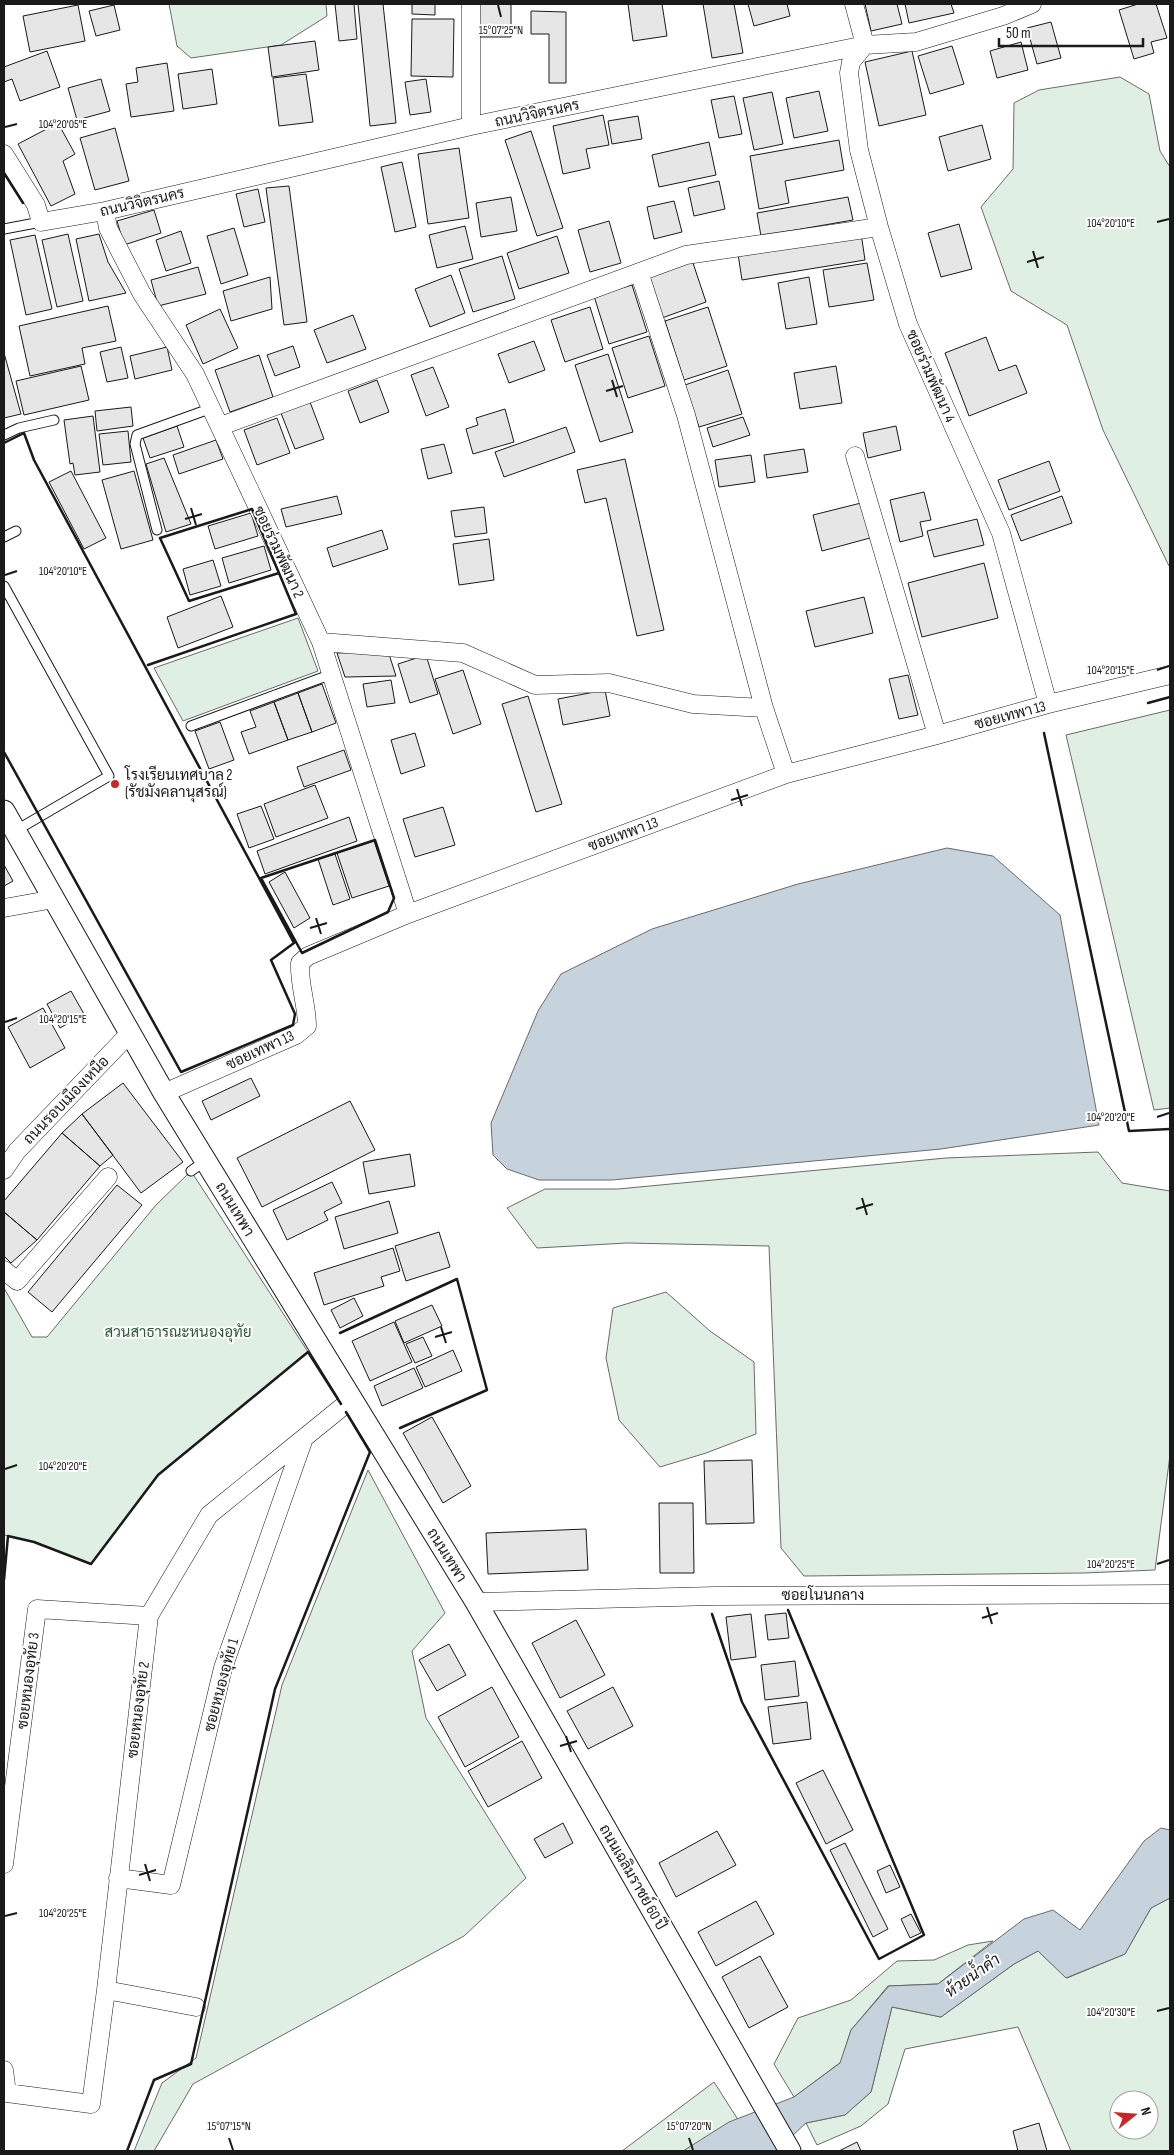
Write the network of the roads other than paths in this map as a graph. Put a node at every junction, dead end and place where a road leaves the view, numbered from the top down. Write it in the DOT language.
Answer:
graph roads {
  1 [pos="471,4"];
  2 [pos="854,4"];
  3 [pos="1032,4"];
  4 [pos="865,45"];
  5 [pos="471,126"];
  6 [pos="4,154"];
  7 [pos="106,211"];
  8 [pos="41,222"];
  9 [pos="879,227"];
  10 [pos="4,229"];
  11 [pos="639,272"];
  12 [pos="212,408"];
  13 [pos="54,420"];
  14 [pos="221,426"];
  15 [pos="4,435"];
  16 [pos="855,456"];
  17 [pos="157,530"];
  18 [pos="16,531"];
  19 [pos="4,537"];
  20 [pos="4,586"];
  21 [pos="322,642"];
  22 [pos="332,674"];
  23 [pos="1170,676"];
  24 [pos="1048,704"];
  25 [pos="764,708"];
  26 [pos="191,726"];
  27 [pos="937,735"];
  28 [pos="786,774"];
  29 [pos="4,811"];
  30 [pos="15,831"];
  31 [pos="54,899"];
  32 [pos="4,908"];
  33 [pos="408,914"];
  34 [pos="130,1033"];
  35 [pos="164,1093"];
  36 [pos="4,1170"];
  37 [pos="108,1178"];
  38 [pos="4,1270"];
  39 [pos="352,1399"];
  40 [pos="303,1440"];
  41 [pos="1170,1594"];
  42 [pos="476,1602"];
  43 [pos="149,1616"];
  44 [pos="4,1864"];
  45 [pos="118,1878"];
  46 [pos="106,1990"];
  47 [pos="196,2008"];
  48 [pos="4,2070"];
  49 [pos="790,2151"];
  1 -- 5 [label="street"];
  2 -- 4 [label="street"];
  3 -- 4 [label="street, ถนนวิจิตรนคร"];
  4 -- 5 [label="street, ถนนวิจิตรนคร"];
  4 -- 9 [label="street, ซอยร่วมพัฒนา 4"];
  5 -- 7 [label="street, ถนนวิจิตรนคร"];
  6 -- 8 [label="street"];
  7 -- 8 [label="street, ถนนวิจิตรนคร"];
  7 -- 12 [label="street, ซอยร่วมพัฒนา 2"];
  8 -- 10 [label="lane"];
  9 -- 11 [label="street"];
  9 -- 24 [label="street, ซอยร่วมพัฒนา 4"];
  11 -- 14 [label="street"];
  11 -- 25 [label="street"];
  12 -- 14 [label="street, ซอยร่วมพัฒนา 2"];
  12 -- 17 [label="lane"];
  13 -- 15 [label="lane"];
  14 -- 21 [label="street, ซอยร่วมพัฒนา 2"];
  16 -- 27 [label="street"];
  18 -- 19 [label="lane"];
  20 -- 30 [label="lane"];
  21 -- 22 [label="street, ซอยร่วมพัฒนา 2"];
  21 -- 25 [label="street"];
  22 -- 26 [label="lane"];
  22 -- 33 [label="street, ซอยร่วมพัฒนา 2"];
  23 -- 24 [label="street, ซอยเทพา 13"];
  24 -- 27 [label="street, ซอยเทพา 13"];
  25 -- 28 [label="street"];
  27 -- 28 [label="street, ซอยเทพา 13"];
  28 -- 33 [label="street, ซอยเทพา 13"];
  29 -- 30 [label="street, ถนนเทพา"];
  30 -- 31 [label="street, ถนนเทพา"];
  31 -- 32 [label="street"];
  31 -- 34 [label="street, ถนนเทพา"];
  33 -- 35 [label="street, ซอยเทพา 13"];
  34 -- 35 [label="street, ถนนเทพา"];
  34 -- 36 [label="street, ถนนรอบเมืองเหนือ"];
  35 -- 39 [label="street, ถนนเทพา"];
  37 -- 38 [label="street"];
  39 -- 40 [label="street, ซอยหนองอุทัย 2"];
  39 -- 42 [label="street, ถนนเทพา"];
  40 -- 43 [label="street, ซอยหนองอุทัย 2"];
  40 -- 45 [label="street, ซอยหนองอุทัย 1"];
  41 -- 42 [label="street, ซอยโนนกลาง"];
  42 -- 49 [label="street, ถนนเฉลิมราชย์ 60 ปี"];
  43 -- 44 [label="street, ซอยหนองอุทัย 3"];
  43 -- 45 [label="street, ซอยหนองอุทัย 2"];
  45 -- 46 [label="street, ซอยหนองอุทัย 2"];
  46 -- 47 [label="street"];
  46 -- 48 [label="street, ซอยหนองอุทัย 2"];
}
